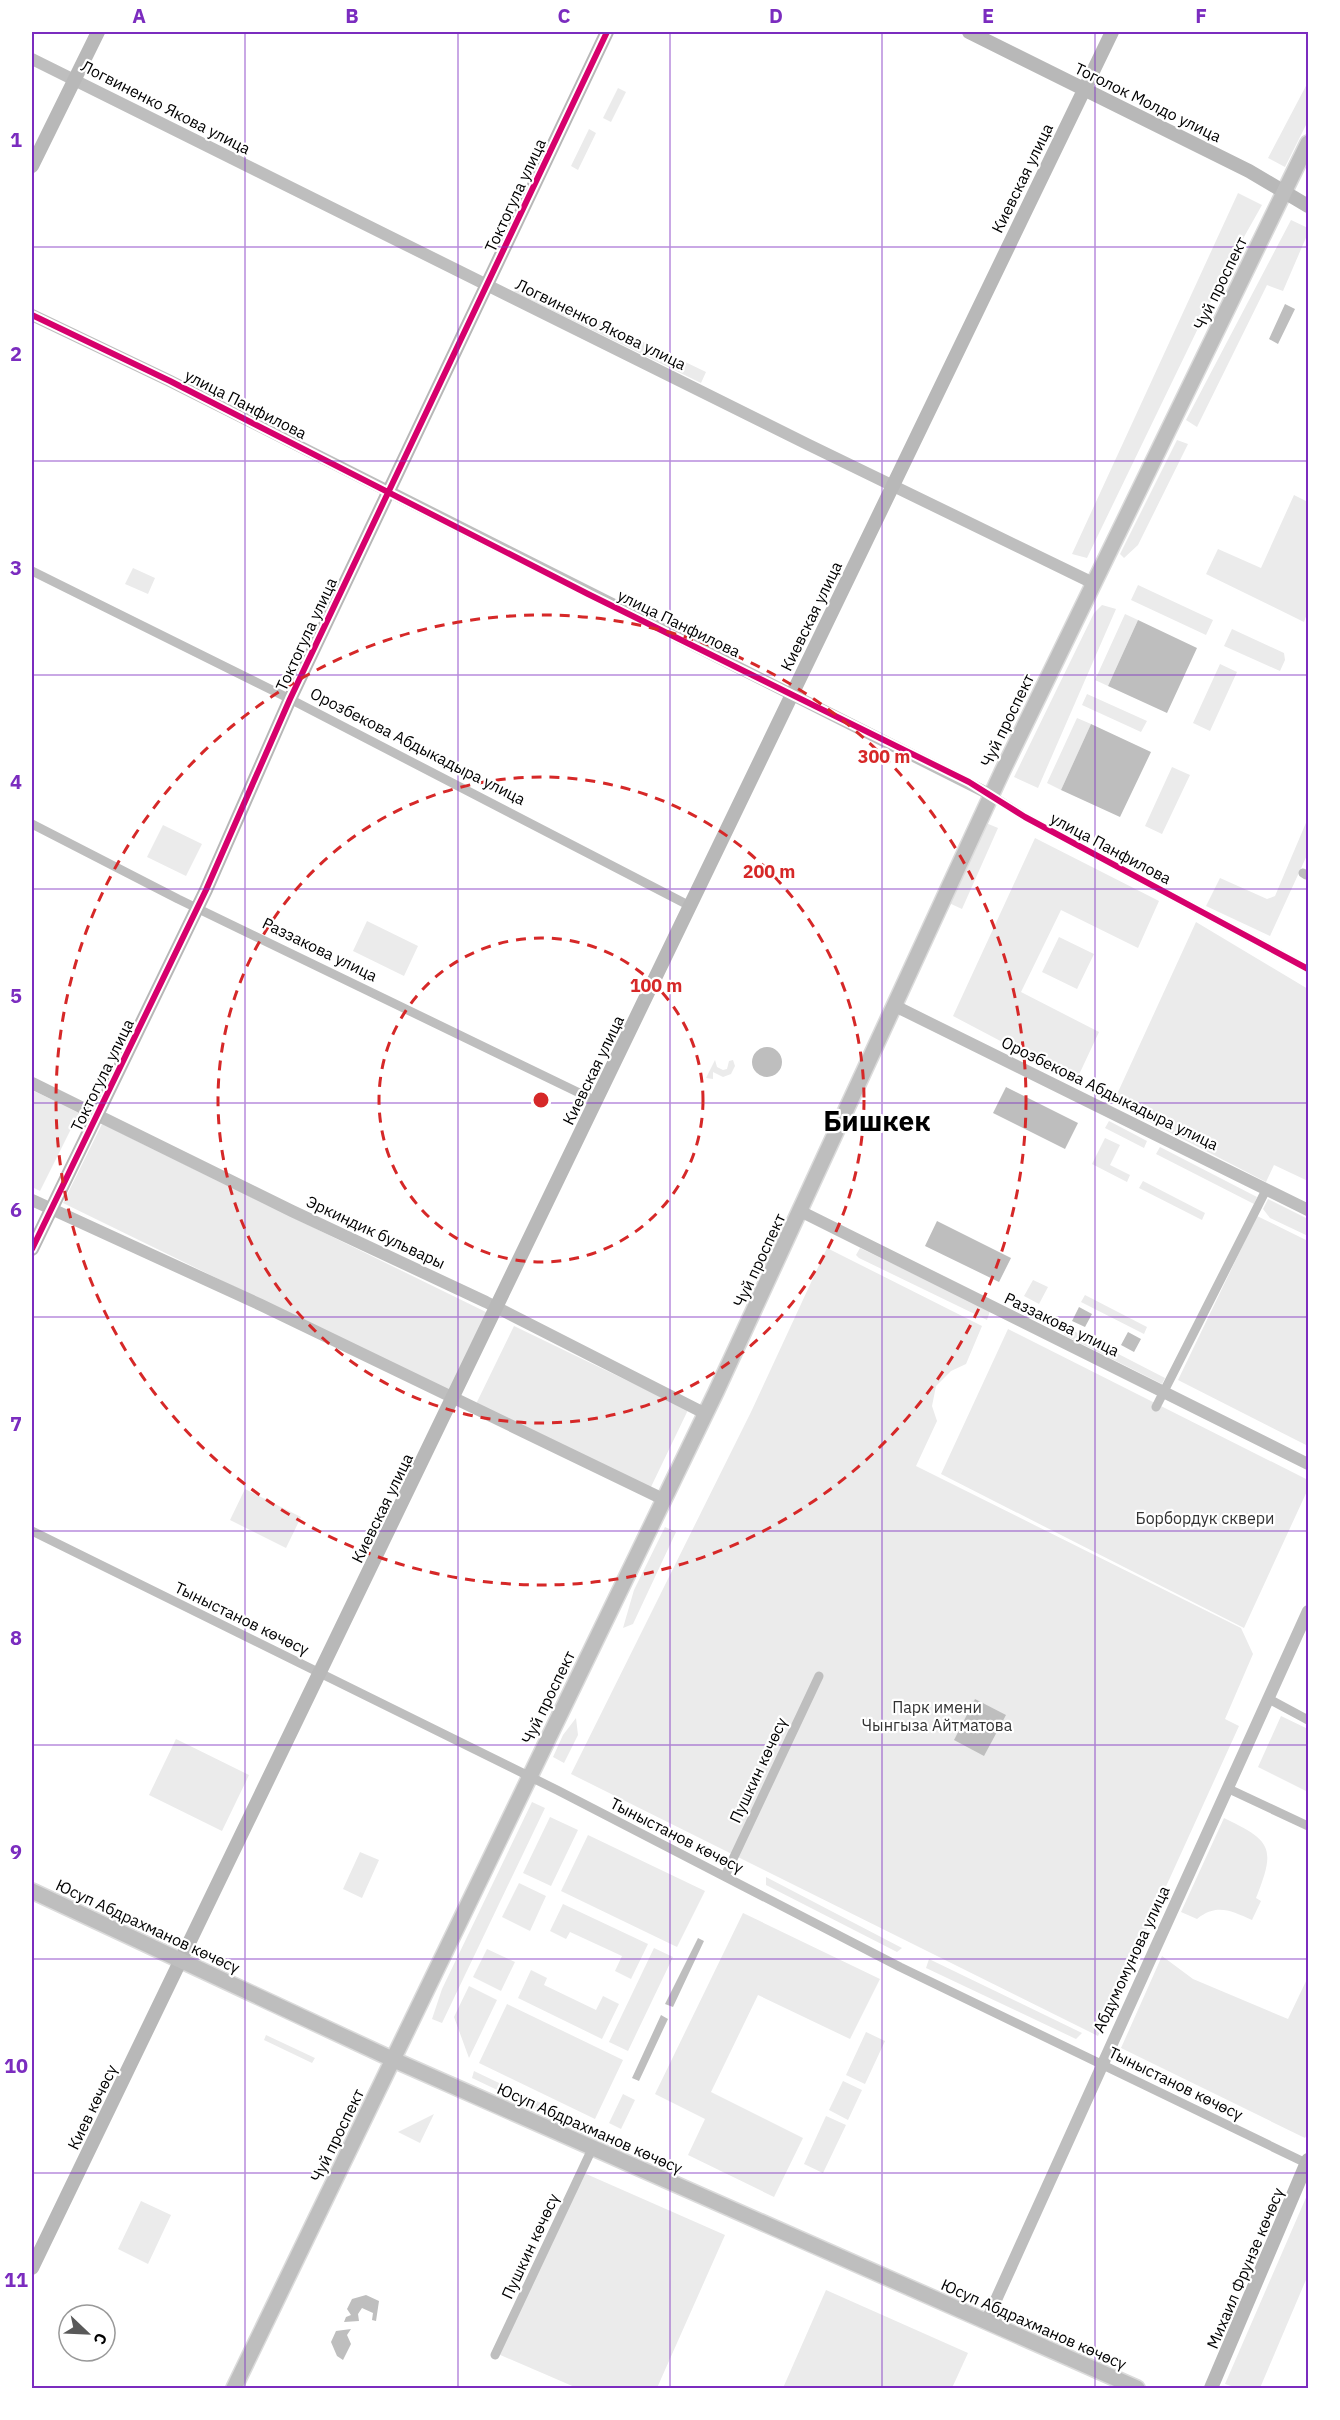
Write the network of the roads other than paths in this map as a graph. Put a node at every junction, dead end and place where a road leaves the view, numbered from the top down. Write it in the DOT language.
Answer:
graph roads {
  1 [pos="98,32"];
  2 [pos="607,32"];
  3 [pos="969,32"];
  4 [pos="1112,32"];
  5 [pos="32,59"];
  6 [pos="74,80"];
  7 [pos="1083,88"];
  8 [pos="1308,143"];
  9 [pos="32,166"];
  10 [pos="1284,191"];
  11 [pos="1308,206"];
  12 [pos="487,285"];
  13 [pos="32,315"];
  14 [pos="892,486"];
  15 [pos="388,491"];
  16 [pos="32,571"];
  17 [pos="1093,583"];
  18 [pos="792,694"];
  19 [pos="290,699"];
  20 [pos="991,795"];
  21 [pos="32,825"];
  22 [pos="690,906"];
  23 [pos="197,908"];
  24 [pos="1308,969"];
  25 [pos="895,1006"];
  26 [pos="32,1083"];
  27 [pos="596,1101"];
  28 [pos="97,1116"];
  29 [pos="1266,1190"];
  30 [pos="32,1200"];
  31 [pos="50,1209"];
  32 [pos="1308,1210"];
  33 [pos="801,1212"];
  34 [pos="32,1249"];
  35 [pos="496,1308"];
  36 [pos="1163,1392"];
  37 [pos="453,1398"];
  38 [pos="1156,1407"];
  39 [pos="706,1414"];
  40 [pos="1308,1464"];
  41 [pos="665,1500"];
  42 [pos="32,1531"];
  43 [pos="1308,1611"];
  44 [pos="320,1674"];
  45 [pos="819,1676"];
  46 [pos="1269,1700"];
  47 [pos="1308,1720"];
  48 [pos="529,1776"];
  49 [pos="1229,1789"];
  50 [pos="1308,1826"];
  51 [pos="725,1876"];
  52 [pos="32,1891"];
  53 [pos="182,1961"];
  54 [pos="394,2060"];
  55 [pos="1101,2064"];
  56 [pos="592,2149"];
  57 [pos="1308,2162"];
  58 [pos="32,2268"];
  59 [pos="986,2322"];
  60 [pos="495,2355"];
  61 [pos="234,2388"];
  62 [pos="1137,2388"];
  63 [pos="1211,2388"];
  1 -- 6 [label="main road"];
  2 -- 12 [label="main road, Токтогула улица"];
  3 -- 7 [label="main road, Тоголок Молдо улица"];
  4 -- 7 [label="main road, Киевская улица"];
  5 -- 6 [label="street, Логвиненко Якова улица"];
  6 -- 9 [label="main road"];
  6 -- 12 [label="street, Логвиненко Якова улица"];
  7 -- 10 [label="main road, Тоголок Молдо улица"];
  7 -- 14 [label="main road, Киевская улица"];
  8 -- 10 [label="main road, Чуй проспект"];
  10 -- 11 [label="main road, Тоголок Молдо улица"];
  10 -- 17 [label="main road, Чуй проспект"];
  12 -- 14 [label="street, Логвиненко Якова улица"];
  12 -- 15 [label="main road, Токтогула улица"];
  13 -- 15 [label="street, улица Панфилова"];
  14 -- 17 [label="street, Логвиненко Якова улица"];
  14 -- 18 [label="main road, Киевская улица"];
  15 -- 18 [label="street, улица Панфилова"];
  15 -- 19 [label="main road, Токтогула улица"];
  16 -- 19 [label="street, Орозбекова Абдыкадыра улица"];
  17 -- 20 [label="main road, Чуй проспект"];
  18 -- 20 [label="street, улица Панфилова"];
  18 -- 22 [label="main road, Киевская улица"];
  19 -- 22 [label="street, Орозбекова Абдыкадыра улица"];
  19 -- 23 [label="main road, Токтогула улица"];
  20 -- 24 [label="street, улица Панфилова"];
  20 -- 25 [label="main road, Чуй проспект"];
  21 -- 23 [label="street, Раззакова улица"];
  22 -- 27 [label="main road, Киевская улица"];
  23 -- 27 [label="street, Раззакова улица"];
  23 -- 28 [label="main road, Токтогула улица"];
  25 -- 29 [label="street, Орозбекова Абдыкадыра улица"];
  25 -- 33 [label="main road, Чуй проспект"];
  26 -- 28 [label="street, Эркиндик бульвары"];
  27 -- 35 [label="main road, Киевская улица"];
  28 -- 31 [label="main road, Токтогула улица"];
  28 -- 35 [label="street, Эркиндик бульвары"];
  29 -- 32 [label="street, Орозбекова Абдыкадыра улица"];
  29 -- 36 [label="street"];
  30 -- 31 [label="street"];
  31 -- 34 [label="main road, Токтогула улица"];
  31 -- 37 [label="street"];
  33 -- 36 [label="street, Раззакова улица"];
  33 -- 39 [label="main road, Чуй проспект"];
  35 -- 37 [label="main road, Киевская улица"];
  35 -- 39 [label="street, Эркиндик бульвары"];
  36 -- 38 [label="street"];
  36 -- 40 [label="street, Раззакова улица"];
  37 -- 41 [label="street"];
  37 -- 44 [label="main road, Киевская улица"];
  39 -- 41 [label="main road, Чуй проспект"];
  41 -- 48 [label="main road, Чуй проспект"];
  42 -- 44 [label="street, Тыныстанов көчөсү"];
  43 -- 46 [label="street, Абдумомунова улица"];
  44 -- 48 [label="street, Тыныстанов көчөсү"];
  44 -- 53 [label="main road, Киевская улица"];
  45 -- 51 [label="street, Пушкин көчөсү"];
  46 -- 47 [label="street"];
  46 -- 49 [label="street, Абдумомунова улица"];
  48 -- 51 [label="street, Тыныстанов көчөсү"];
  48 -- 54 [label="main road, Чуй проспект"];
  49 -- 50 [label="street"];
  49 -- 55 [label="street, Абдумомунова улица"];
  51 -- 55 [label="street, Тыныстанов көчөсү"];
  52 -- 53 [label="main road, Юсуп Абдрахманов көчөсү"];
  53 -- 54 [label="main road, Юсуп Абдрахманов көчөсү"];
  53 -- 58 [label="main road, Киев көчөсү"];
  54 -- 56 [label="main road, Юсуп Абдрахманов көчөсү"];
  54 -- 61 [label="main road, Чуй проспект"];
  55 -- 57 [label="street, Тыныстанов көчөсү"];
  55 -- 59 [label="street, Абдумомунова улица"];
  56 -- 59 [label="main road, Юсуп Абдрахманов көчөсү"];
  56 -- 60 [label="street, Пушкин көчөсү"];
  57 -- 63 [label="main road, Михаил Фрунзе көчөсү"];
  59 -- 62 [label="main road, Юсуп Абдрахманов көчөсү"];
}
